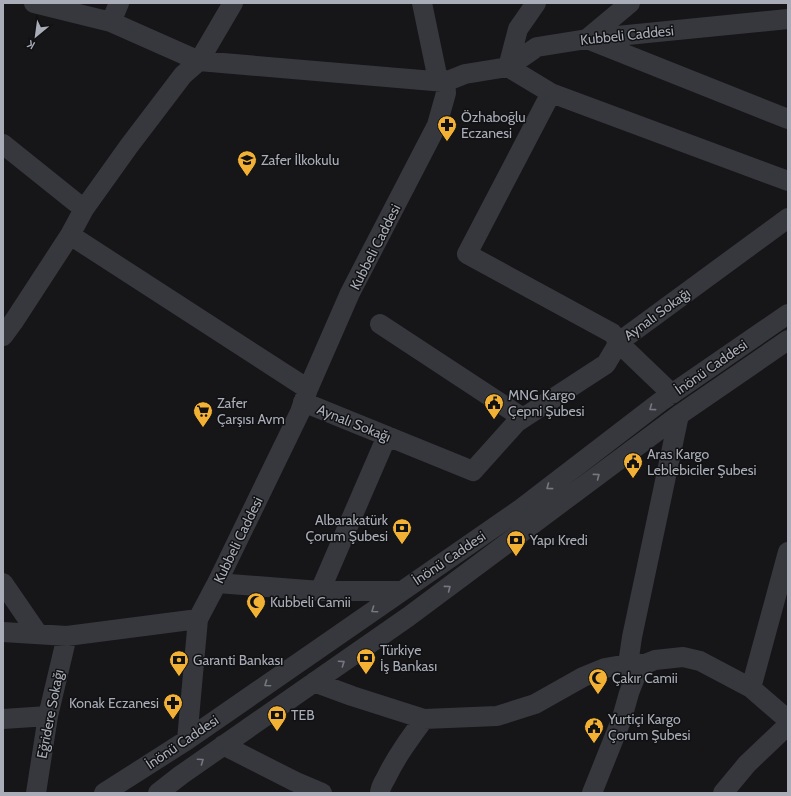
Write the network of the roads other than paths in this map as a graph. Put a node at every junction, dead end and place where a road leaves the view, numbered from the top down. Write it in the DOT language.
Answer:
graph roads {
  1 [pos="34,3"];
  2 [pos="119,3"];
  3 [pos="234,3"];
  4 [pos="422,3"];
  5 [pos="536,3"];
  6 [pos="630,3"];
  7 [pos="788,19"];
  8 [pos="111,22"];
  9 [pos="587,39"];
  10 [pos="199,61"];
  11 [pos="508,67"];
  12 [pos="445,82"];
  13 [pos="551,93"];
  14 [pos="788,119"];
  15 [pos="3,144"];
  16 [pos="788,181"];
  17 [pos="84,209"];
  18 [pos="788,218"];
  19 [pos="70,235"];
  20 [pos="788,314"];
  21 [pos="7,324"];
  22 [pos="380,324"];
  23 [pos="788,340"];
  24 [pos="619,342"];
  25 [pos="672,394"];
  26 [pos="306,395"];
  27 [pos="679,415"];
  28 [pos="523,418"];
  29 [pos="387,436"];
  30 [pos="788,552"];
  31 [pos="3,583"];
  32 [pos="217,583"];
  33 [pos="320,591"];
  34 [pos="401,591"];
  35 [pos="198,619"];
  36 [pos="3,632"];
  37 [pos="38,634"];
  38 [pos="67,636"];
  39 [pos="636,664"];
  40 [pos="314,682"];
  41 [pos="751,688"];
  42 [pos="48,716"];
  43 [pos="3,719"];
  44 [pos="424,719"];
  45 [pos="788,720"];
  46 [pos="788,725"];
  47 [pos="186,740"];
  48 [pos="223,745"];
  49 [pos="179,784"];
  50 [pos="384,792"];
  51 [pos="36,793"];
  52 [pos="104,793"];
  53 [pos="158,793"];
  54 [pos="322,793"];
  55 [pos="592,793"];
  56 [pos="723,793"];
  1 -- 8 [label="street"];
  2 -- 8 [label="street"];
  3 -- 10 [label="street"];
  4 -- 12 [label="street"];
  5 -- 11 [label="street"];
  6 -- 9 [label="street"];
  7 -- 9 [label="street, Kubbeli Caddesi"];
  8 -- 10 [label="street"];
  9 -- 11 [label="street, Kubbeli Caddesi"];
  9 -- 14 [label="street"];
  10 -- 12 [label="street"];
  10 -- 17 [label="street"];
  11 -- 12 [label="street, Kubbeli Caddesi"];
  11 -- 13 [label="street"];
  12 -- 26 [label="street, Kubbeli Caddesi"];
  13 -- 16 [label="street"];
  13 -- 24 [label="street"];
  15 -- 17 [label="street"];
  17 -- 19 [label="street"];
  18 -- 24 [label="street, Aynalı Sokağı"];
  19 -- 21 [label="street"];
  19 -- 26 [label="street, Aynalı Sokağı"];
  20 -- 25 [label="street, İnönü Caddesi"];
  22 -- 28 [label="street"];
  23 -- 27 [label="street, İnönü Caddesi"];
  24 -- 25 [label="street"];
  24 -- 28 [label="street, Aynalı Sokağı"];
  25 -- 34 [label="street, İnönü Caddesi, one-way"];
  26 -- 29 [label="street, Aynalı Sokağı"];
  26 -- 32 [label="street, Kubbeli Caddesi"];
  27 -- 39 [label="street"];
  40 -- 27 [label="street, İnönü Caddesi, one-way"];
  28 -- 29 [label="street, Aynalı Sokağı"];
  29 -- 33 [label="street"];
  30 -- 41 [label="street"];
  31 -- 37 [label="street"];
  32 -- 33 [label="street"];
  32 -- 35 [label="street, Kubbeli Caddesi"];
  33 -- 34 [label="street"];
  34 -- 47 [label="street, İnönü Caddesi, one-way"];
  35 -- 38 [label="street"];
  35 -- 47 [label="street, Kubbeli Caddesi"];
  36 -- 37 [label="street"];
  37 -- 38 [label="street"];
  38 -- 42 [label="street, Eğridere Sokağı"];
  39 -- 41 [label="street"];
  39 -- 44 [label="street"];
  39 -- 55 [label="street"];
  40 -- 44 [label="street"];
  40 -- 48 [label="street, İnönü Caddesi"];
  41 -- 45 [label="street"];
  42 -- 43 [label="street"];
  42 -- 51 [label="street, Eğridere Sokağı"];
  44 -- 50 [label="street"];
  46 -- 56 [label="street"];
  47 -- 52 [label="street, İnönü Caddesi"];
  49 -- 48 [label="street, İnönü Caddesi, one-way"];
  48 -- 54 [label="street"];
  49 -- 53 [label="street, İnönü Caddesi"];
}
